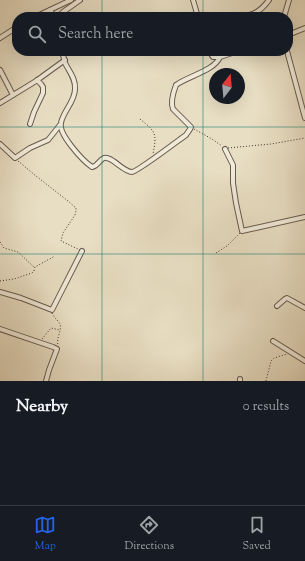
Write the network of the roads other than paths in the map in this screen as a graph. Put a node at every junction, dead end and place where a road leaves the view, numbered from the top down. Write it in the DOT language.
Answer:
graph roads {
  1 [pos="72,0"];
  2 [pos="80,0"];
  3 [pos="193,0"];
  4 [pos="270,0"];
  5 [pos="289,0"];
  6 [pos="50,10"];
  7 [pos="46,12"];
  8 [pos="63,12"];
  9 [pos="197,12"];
  10 [pos="258,12"];
  11 [pos="285,12"];
  12 [pos="305,28"];
  13 [pos="12,30"];
  14 [pos="293,33"];
  15 [pos="0,38"];
  16 [pos="63,56"];
  17 [pos="212,56"];
  18 [pos="223,56"];
  19 [pos="288,56"];
  20 [pos="220,57"];
  21 [pos="64,60"];
  22 [pos="0,70"];
  23 [pos="37,80"];
  24 [pos="13,95"];
  25 [pos="0,103"];
  26 [pos="305,118"];
  27 [pos="30,124"];
  28 [pos="60,124"];
  29 [pos="0,144"];
  30 [pos="225,149"];
  31 [pos="305,216"];
  32 [pos="82,251"];
  33 [pos="0,292"];
  34 [pos="277,306"];
  35 [pos="305,308"];
  36 [pos="0,329"];
  37 [pos="273,341"];
  38 [pos="305,361"];
  39 [pos="46,381"];
  1 -- 6 [label="street"];
  2 -- 8 [label="street"];
  3 -- 9 [label="street"];
  4 -- 10 [label="street"];
  5 -- 11 [label="street"];
  6 -- 7 [label="street"];
  12 -- 14 [label="street"];
  13 -- 15 [label="street"];
  16 -- 21 [label="street"];
  17 -- 20 [label="street"];
  18 -- 20 [label="street"];
  19 -- 26 [label="street"];
  20 -- 28 [label="street"];
  21 -- 23 [label="street"];
  21 -- 28 [label="street"];
  22 -- 24 [label="street"];
  23 -- 24 [label="street"];
  23 -- 27 [label="street"];
  24 -- 25 [label="street"];
  28 -- 29 [label="street"];
  30 -- 31 [label="street"];
  32 -- 33 [label="street"];
  34 -- 35 [label="street"];
  36 -- 39 [label="street"];
  37 -- 38 [label="street"];
}
